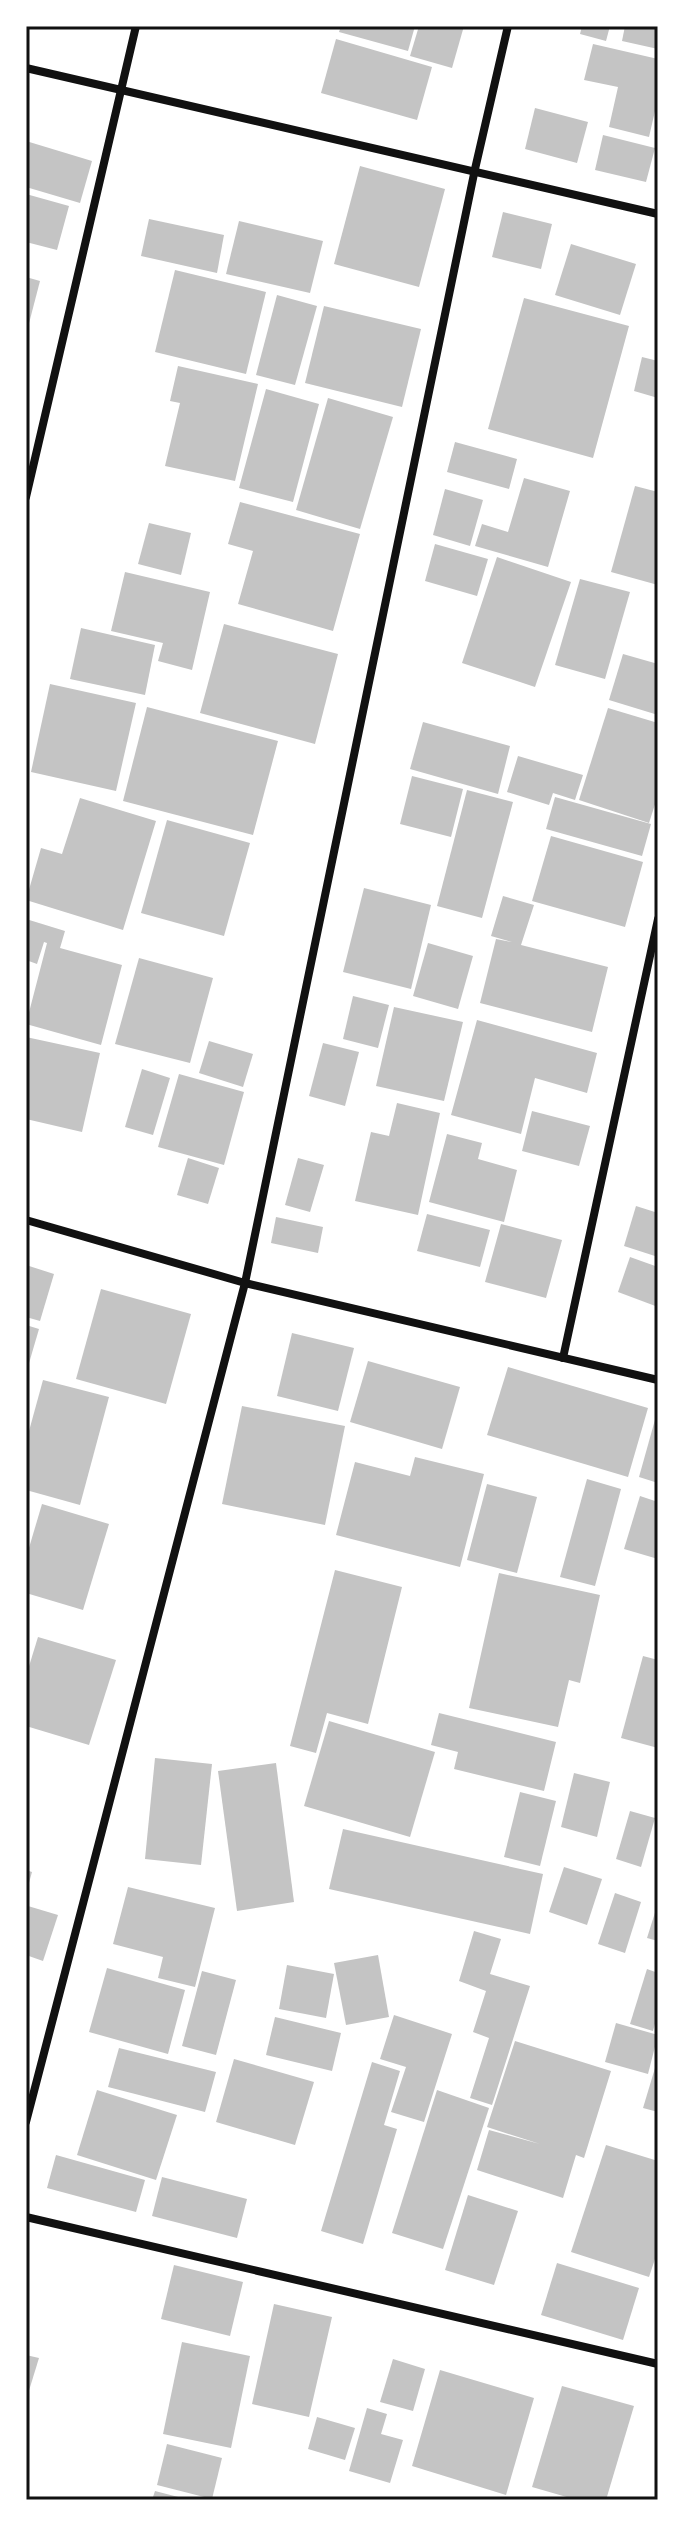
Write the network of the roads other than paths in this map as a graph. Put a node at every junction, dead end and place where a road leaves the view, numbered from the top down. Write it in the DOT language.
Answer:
graph roads {
  1 [pos="136,26"];
  2 [pos="508,26"];
  3 [pos="26,68"];
  4 [pos="121,89"];
  5 [pos="475,169"];
  6 [pos="658,214"];
  7 [pos="26,497"];
  8 [pos="658,919"];
  9 [pos="26,1220"];
  10 [pos="245,1283"];
  11 [pos="563,1358"];
  12 [pos="658,1380"];
  13 [pos="26,2122"];
  14 [pos="26,2217"];
  15 [pos="658,2364"];
  1 -- 4 [label="street"];
  2 -- 5 [label="street"];
  3 -- 4 [label="street"];
  4 -- 5 [label="street"];
  4 -- 7 [label="street"];
  5 -- 6 [label="street"];
  5 -- 10 [label="street"];
  8 -- 11 [label="street"];
  9 -- 10 [label="street"];
  10 -- 11 [label="street"];
  10 -- 13 [label="street"];
  11 -- 12 [label="street"];
  14 -- 15 [label="street"];
}
